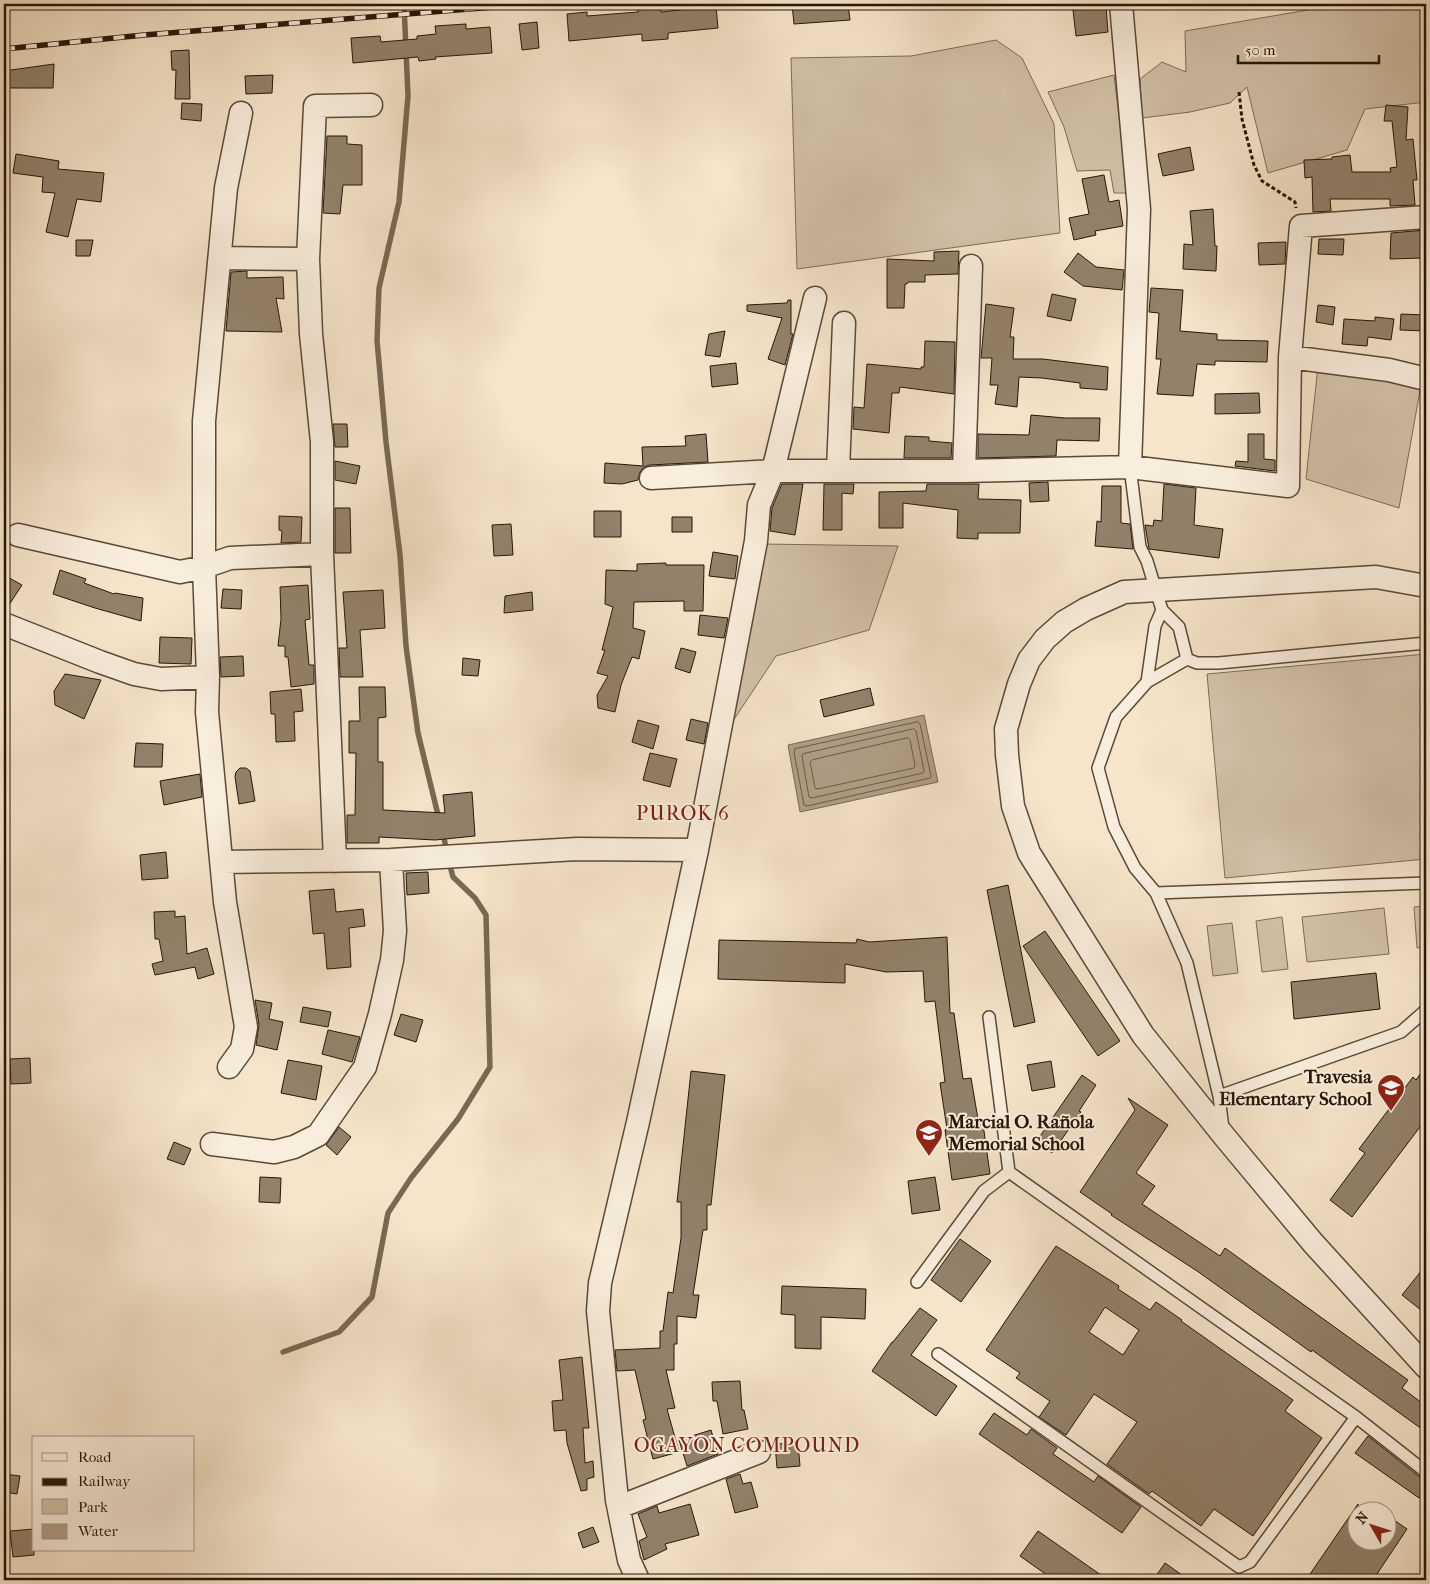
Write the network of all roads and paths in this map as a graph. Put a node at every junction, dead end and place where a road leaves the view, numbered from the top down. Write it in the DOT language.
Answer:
graph roads {
  1 [pos="1121,4"];
  2 [pos="1239,92"];
  3 [pos="371,105"];
  4 [pos="241,113"];
  5 [pos="1426,217"];
  6 [pos="1301,226"];
  7 [pos="220,258"];
  8 [pos="308,259"];
  9 [pos="971,266"];
  10 [pos="815,298"];
  11 [pos="844,323"];
  12 [pos="1290,357"];
  13 [pos="1426,379"];
  14 [pos="1130,467"];
  15 [pos="838,470"];
  16 [pos="773,471"];
  17 [pos="964,471"];
  18 [pos="651,478"];
  19 [pos="18,535"];
  20 [pos="322,554"];
  21 [pos="204,567"];
  22 [pos="1426,586"];
  23 [pos="1156,589"];
  24 [pos="1162,610"];
  25 [pos="4,624"];
  26 [pos="1426,643"];
  27 [pos="1187,658"];
  28 [pos="208,676"];
  29 [pos="1147,682"];
  30 [pos="697,850"];
  31 [pos="391,860"];
  32 [pos="335,861"];
  33 [pos="222,862"];
  34 [pos="1426,883"];
  35 [pos="1156,893"];
  36 [pos="1426,1010"];
  37 [pos="989,1017"];
  38 [pos="229,1067"];
  39 [pos="1219,1096"];
  40 [pos="1224,1136"];
  41 [pos="212,1144"];
  42 [pos="1009,1172"];
  43 [pos="917,1282"];
  44 [pos="938,1354"];
  45 [pos="1426,1367"];
  46 [pos="1356,1417"];
  47 [pos="759,1452"];
  48 [pos="1426,1472"];
  49 [pos="619,1507"];
  50 [pos="638,1580"];
  1 -- 14 [label="street"];
  2 -- 6 [label="path"];
  3 -- 8 [label="street"];
  4 -- 7 [label="street"];
  5 -- 6 [label="street"];
  6 -- 12 [label="street"];
  7 -- 8 [label="street"];
  7 -- 21 [label="street"];
  8 -- 20 [label="street"];
  9 -- 17 [label="street"];
  10 -- 16 [label="street"];
  11 -- 15 [label="street"];
  12 -- 13 [label="street"];
  12 -- 14 [label="street"];
  14 -- 17 [label="street"];
  14 -- 23 [label="lane"];
  15 -- 16 [label="street"];
  15 -- 17 [label="street"];
  16 -- 18 [label="street"];
  16 -- 30 [label="street"];
  19 -- 21 [label="street"];
  20 -- 21 [label="street"];
  20 -- 32 [label="street"];
  21 -- 28 [label="street"];
  22 -- 23 [label="street"];
  23 -- 24 [label="lane"];
  23 -- 40 [label="street"];
  24 -- 27 [label="lane"];
  24 -- 29 [label="lane"];
  25 -- 28 [label="street"];
  26 -- 27 [label="lane"];
  27 -- 29 [label="lane"];
  28 -- 33 [label="street"];
  29 -- 35 [label="lane"];
  30 -- 31 [label="street"];
  30 -- 49 [label="street"];
  31 -- 32 [label="street"];
  31 -- 41 [label="street"];
  32 -- 33 [label="street"];
  33 -- 38 [label="street"];
  34 -- 35 [label="lane"];
  35 -- 39 [label="lane"];
  36 -- 39 [label="lane"];
  37 -- 42 [label="lane"];
  39 -- 40 [label="lane"];
  40 -- 45 [label="street"];
  42 -- 43 [label="lane"];
  42 -- 46 [label="lane"];
  44 -- 46 [label="lane"];
  46 -- 48 [label="lane"];
  47 -- 49 [label="street"];
  49 -- 50 [label="street"];
}
